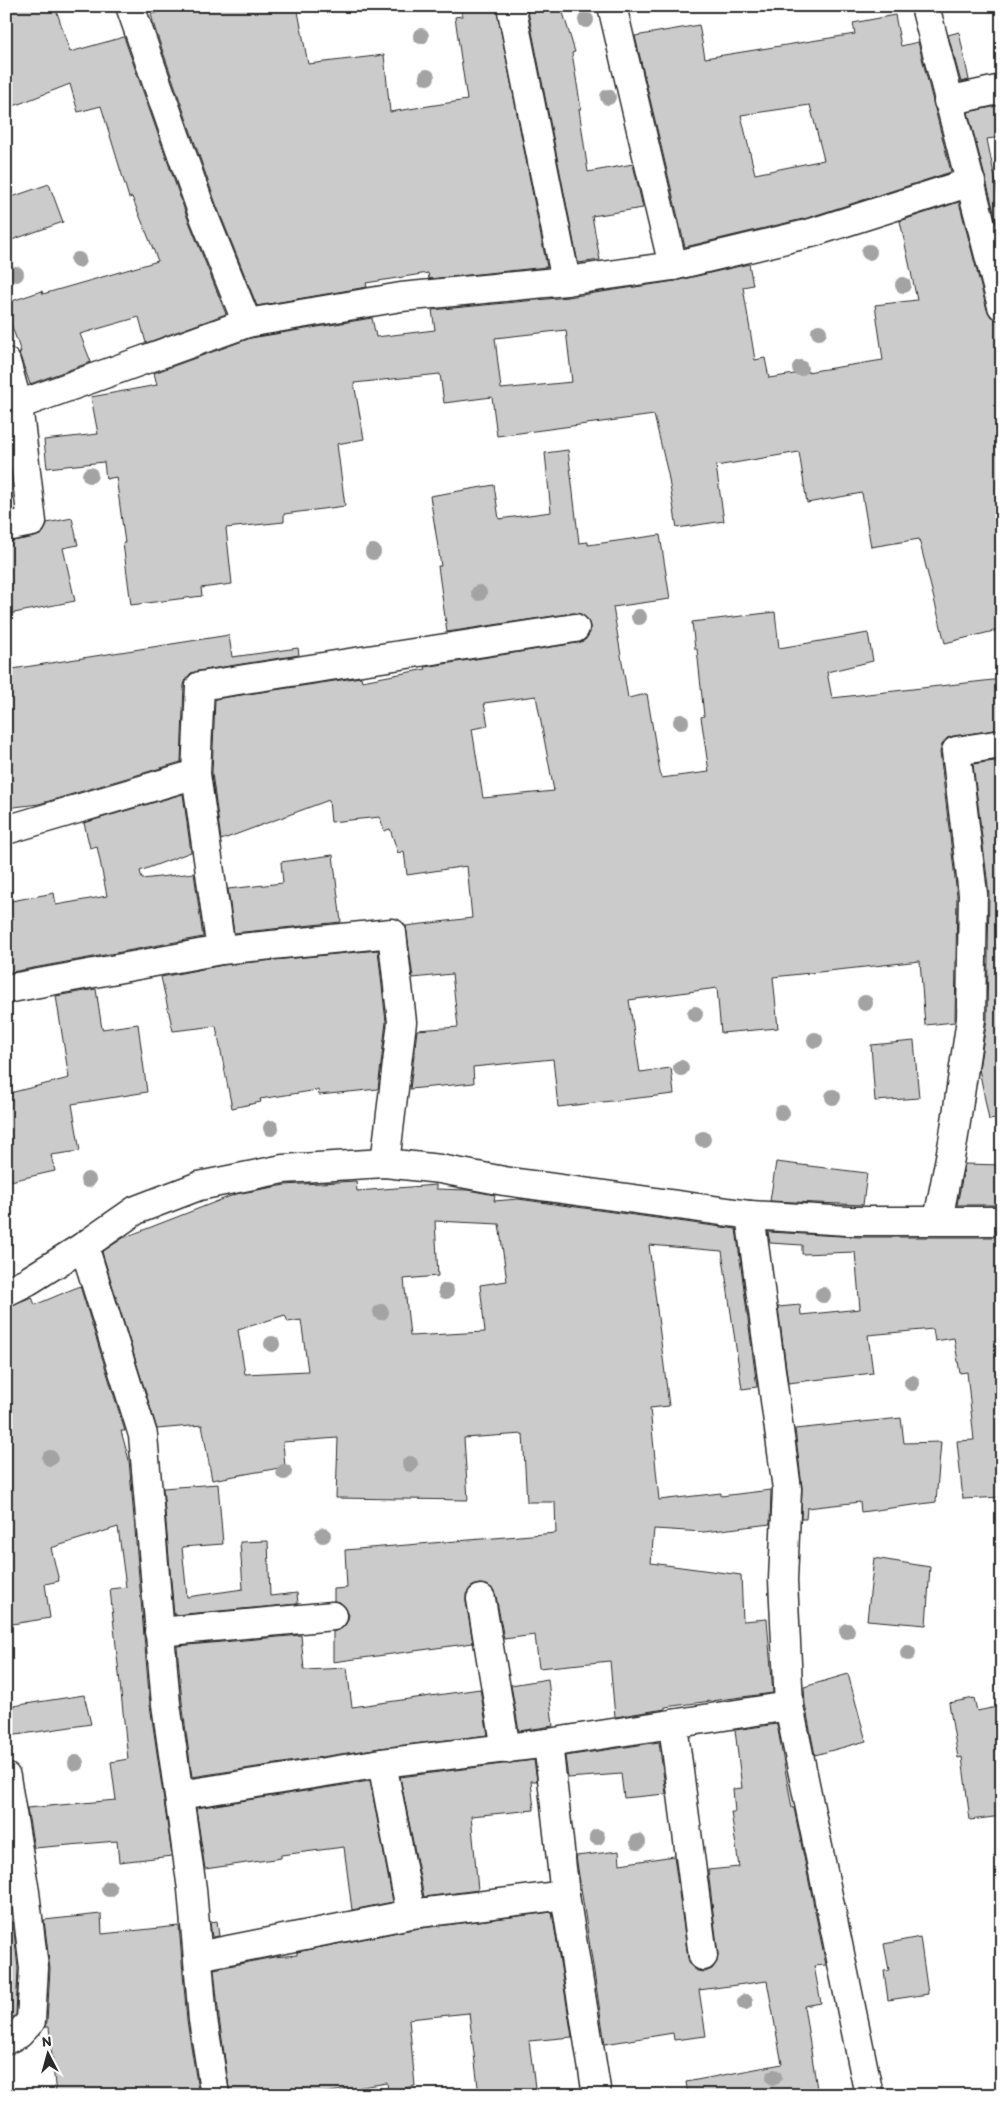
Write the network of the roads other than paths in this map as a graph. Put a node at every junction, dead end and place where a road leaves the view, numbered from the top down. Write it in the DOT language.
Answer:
graph roads {
  1 [pos="130,6"];
  2 [pos="510,6"];
  3 [pos="612,6"];
  4 [pos="925,6"];
  5 [pos="1002,89"];
  6 [pos="948,101"];
  7 [pos="971,182"];
  8 [pos="673,266"];
  9 [pos="566,281"];
  10 [pos="1002,306"];
  11 [pos="248,323"];
  12 [pos="6,362"];
  13 [pos="18,405"];
  14 [pos="6,527"];
  15 [pos="575,628"];
  16 [pos="1002,744"];
  17 [pos="196,774"];
  18 [pos="6,830"];
  19 [pos="221,950"];
  20 [pos="6,989"];
  21 [pos="384,1163"];
  22 [pos="750,1215"];
  23 [pos="938,1220"];
  24 [pos="1002,1221"];
  25 [pos="84,1246"];
  26 [pos="6,1292"];
  27 [pos="481,1599"];
  28 [pos="333,1616"];
  29 [pos="159,1632"];
  30 [pos="789,1706"];
  31 [pos="673,1725"];
  32 [pos="548,1743"];
  33 [pos="506,1749"];
  34 [pos="382,1763"];
  35 [pos="6,1777"];
  36 [pos="180,1795"];
  37 [pos="565,1896"];
  38 [pos="411,1914"];
  39 [pos="198,1956"];
  40 [pos="702,1956"];
  41 [pos="6,2040"];
  42 [pos="215,2095"];
  43 [pos="596,2095"];
  44 [pos="869,2095"];
  1 -- 11 [label="street"];
  2 -- 9 [label="street"];
  3 -- 8 [label="street"];
  4 -- 6 [label="street"];
  5 -- 6 [label="street"];
  6 -- 7 [label="street"];
  7 -- 8 [label="street"];
  7 -- 10 [label="street"];
  8 -- 9 [label="street"];
  9 -- 11 [label="street"];
  11 -- 13 [label="street"];
  12 -- 13 [label="street"];
  13 -- 14 [label="street"];
  15 -- 17 [label="street"];
  16 -- 23 [label="street"];
  17 -- 18 [label="street"];
  17 -- 19 [label="street"];
  19 -- 20 [label="street"];
  19 -- 21 [label="street"];
  21 -- 22 [label="street"];
  21 -- 25 [label="street"];
  22 -- 23 [label="street"];
  22 -- 30 [label="street"];
  23 -- 24 [label="street"];
  25 -- 26 [label="street"];
  25 -- 29 [label="street"];
  27 -- 33 [label="street"];
  28 -- 29 [label="street"];
  29 -- 36 [label="street"];
  30 -- 31 [label="street"];
  30 -- 44 [label="street"];
  31 -- 32 [label="street"];
  31 -- 40 [label="street"];
  32 -- 33 [label="street"];
  32 -- 37 [label="street"];
  33 -- 34 [label="street"];
  34 -- 36 [label="street"];
  34 -- 38 [label="street"];
  35 -- 41 [label="street"];
  36 -- 39 [label="street"];
  37 -- 38 [label="street"];
  37 -- 43 [label="street"];
  38 -- 39 [label="street"];
  39 -- 42 [label="street"];
}
